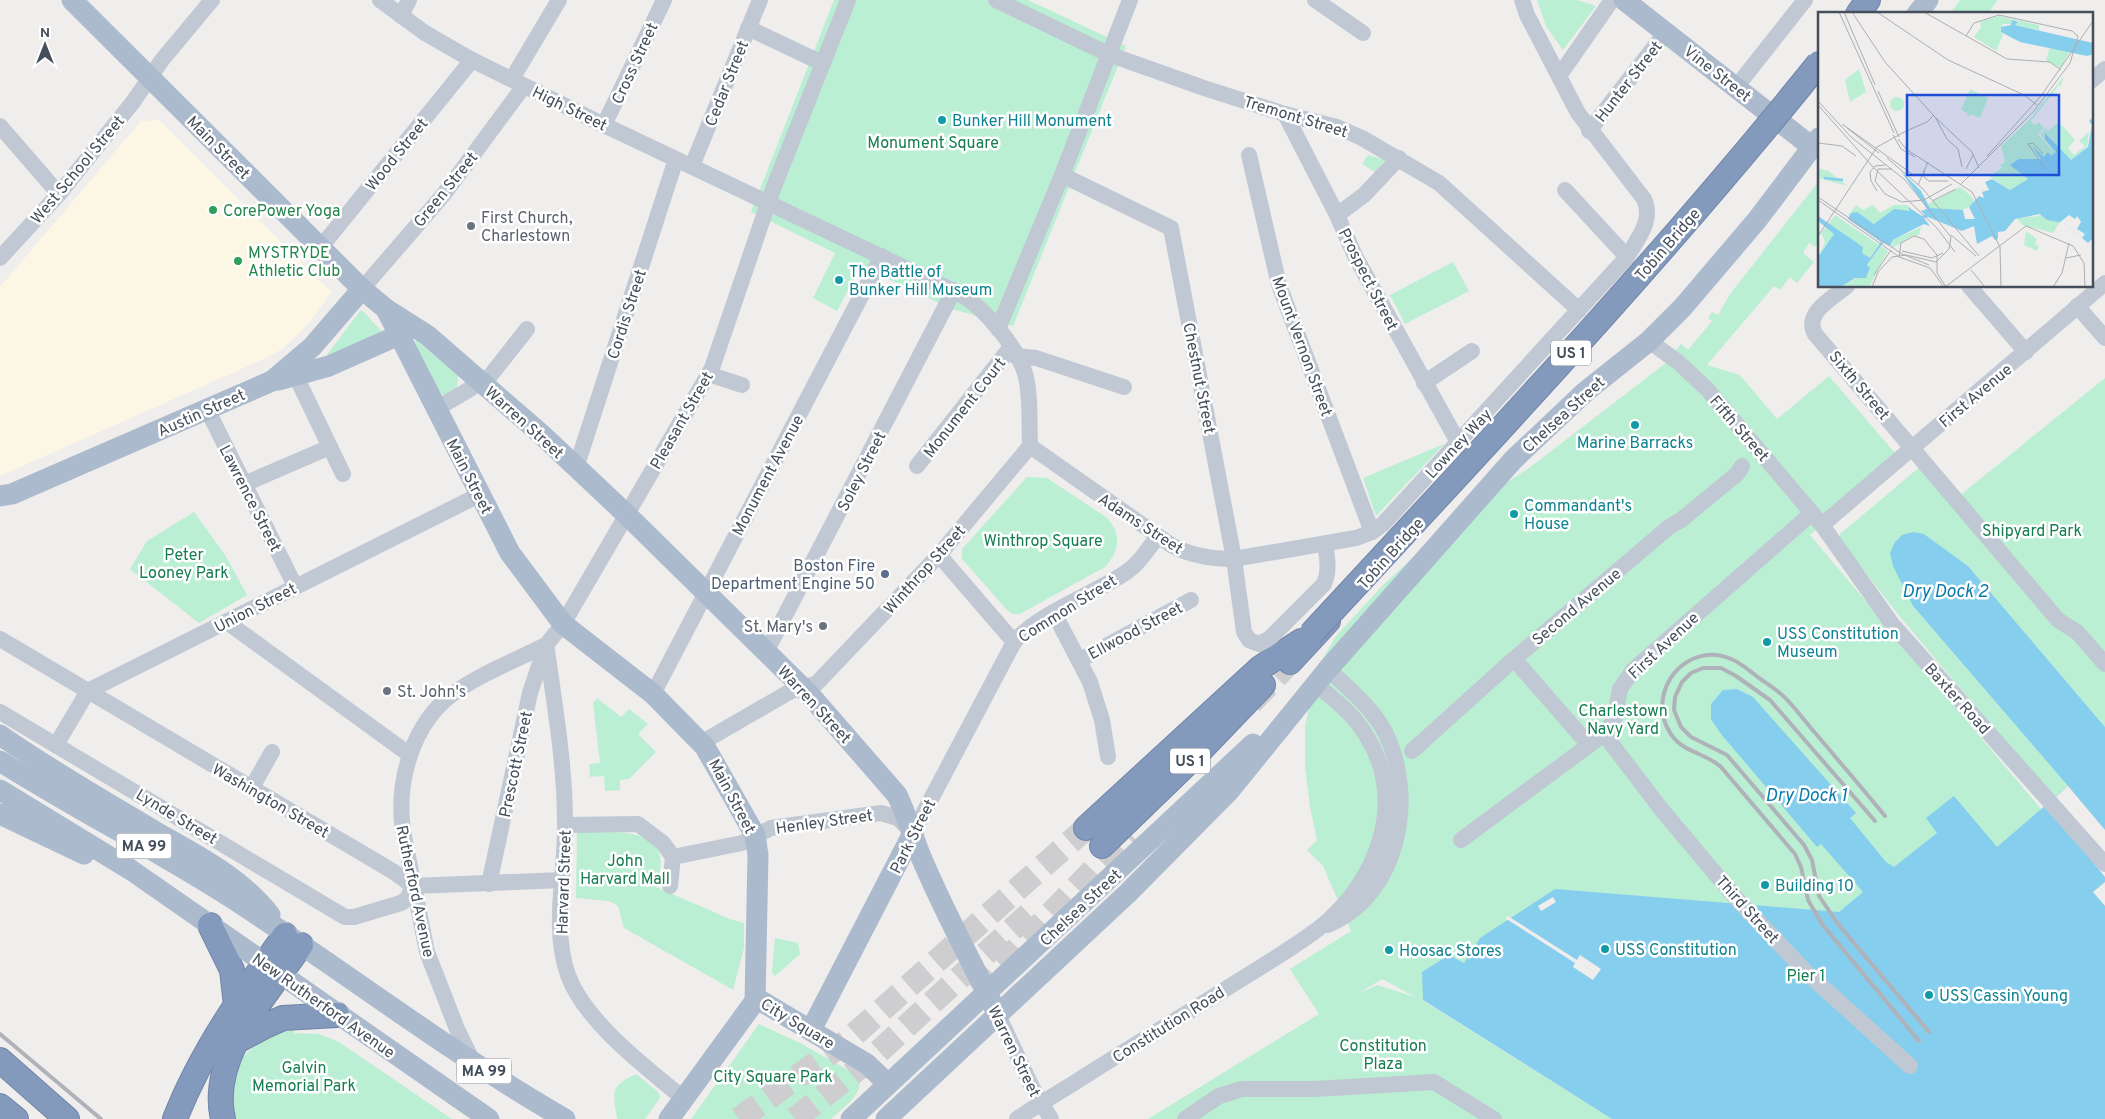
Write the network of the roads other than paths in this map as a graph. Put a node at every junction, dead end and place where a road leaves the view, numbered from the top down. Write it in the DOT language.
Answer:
graph roads {
  1 [pos="212,0"];
  2 [pos="380,0"];
  3 [pos="409,0"];
  4 [pos="559,0"];
  5 [pos="664,0"];
  6 [pos="760,0"];
  7 [pos="848,0"];
  8 [pos="996,0"];
  9 [pos="1130,0"];
  10 [pos="1315,0"];
  11 [pos="1522,0"];
  12 [pos="1612,0"];
  13 [pos="1624,0"];
  14 [pos="1805,0"];
  15 [pos="1867,0"];
  16 [pos="1928,0"];
  17 [pos="82,3"];
  18 [pos="1858,12"];
  19 [pos="1919,12"];
  20 [pos="401,16"];
  21 [pos="748,28"];
  22 [pos="1666,32"];
  23 [pos="1363,33"];
  24 [pos="1108,54"];
  25 [pos="472,60"];
  26 [pos="1818,63"];
  27 [pos="1818,63"];
  28 [pos="822,64"];
  29 [pos="2105,69"];
  30 [pos="1559,76"];
  31 [pos="150,78"];
  32 [pos="2092,80"];
  33 [pos="518,83"];
  34 [pos="1737,86"];
  35 [pos="1285,114"];
  36 [pos="604,125"];
  37 [pos="0,126"];
  38 [pos="1589,131"];
  39 [pos="1815,142"];
  40 [pos="1249,155"];
  41 [pos="1399,158"];
  42 [pos="676,160"];
  43 [pos="692,166"];
  44 [pos="1062,175"];
  45 [pos="1566,190"];
  46 [pos="59,194"];
  47 [pos="768,202"];
  48 [pos="1338,216"];
  49 [pos="320,248"];
  50 [pos="882,256"];
  51 [pos="1627,257"];
  52 [pos="0,258"];
  53 [pos="2105,283"];
  54 [pos="1845,288"];
  55 [pos="1971,288"];
  56 [pos="362,289"];
  57 [pos="954,290"];
  58 [pos="2078,306"];
  59 [pos="386,309"];
  60 [pos="1579,310"];
  61 [pos="527,329"];
  62 [pos="998,329"];
  63 [pos="399,335"];
  64 [pos="2105,338"];
  65 [pos="1649,341"];
  66 [pos="1472,351"];
  67 [pos="1013,352"];
  68 [pos="2026,352"];
  69 [pos="294,371"];
  70 [pos="708,374"];
  71 [pos="1424,383"];
  72 [pos="482,384"];
  73 [pos="742,385"];
  74 [pos="1124,387"];
  75 [pos="436,408"];
  76 [pos="207,409"];
  77 [pos="1458,442"];
  78 [pos="1030,446"];
  79 [pos="330,447"];
  80 [pos="1912,448"];
  81 [pos="917,466"];
  82 [pos="1742,466"];
  83 [pos="576,468"];
  84 [pos="343,474"];
  85 [pos="244,484"];
  86 [pos="479,495"];
  87 [pos="4,500"];
  88 [pos="627,515"];
  89 [pos="1817,519"];
  90 [pos="1372,532"];
  91 [pos="1158,536"];
  92 [pos="1325,544"];
  93 [pos="939,555"];
  94 [pos="1234,559"];
  95 [pos="295,586"];
  96 [pos="706,592"];
  97 [pos="1191,600"];
  98 [pos="1054,613"];
  99 [pos="227,622"];
  100 [pos="563,624"];
  101 [pos="0,639"];
  102 [pos="1014,642"];
  103 [pos="546,645"];
  104 [pos="766,652"];
  105 [pos="1514,659"];
  106 [pos="1080,660"];
  107 [pos="2105,664"];
  108 [pos="1277,666"];
  109 [pos="1317,682"];
  110 [pos="804,689"];
  111 [pos="88,691"];
  112 [pos="653,694"];
  113 [pos="0,712"];
  114 [pos="1604,734"];
  115 [pos="0,735"];
  116 [pos="701,743"];
  117 [pos="56,745"];
  118 [pos="1589,745"];
  119 [pos="1412,751"];
  120 [pos="272,752"];
  121 [pos="410,755"];
  122 [pos="1108,757"];
  123 [pos="0,761"];
  124 [pos="251,788"];
  125 [pos="0,790"];
  126 [pos="0,814"];
  127 [pos="566,825"];
  128 [pos="1086,828"];
  129 [pos="913,834"];
  130 [pos="754,835"];
  131 [pos="1461,840"];
  132 [pos="1102,846"];
  133 [pos="672,857"];
  134 [pos="2105,864"];
  135 [pos="563,880"];
  136 [pos="490,884"];
  137 [pos="413,886"];
  138 [pos="670,886"];
  139 [pos="159,889"];
  140 [pos="210,925"];
  141 [pos="293,940"];
  142 [pos="273,969"];
  143 [pos="988,994"];
  144 [pos="756,998"];
  145 [pos="236,1005"];
  146 [pos="337,1015"];
  147 [pos="998,1015"];
  148 [pos="810,1030"];
  149 [pos="235,1042"];
  150 [pos="0,1060"];
  151 [pos="475,1065"];
  152 [pos="1910,1066"];
  153 [pos="888,1084"];
  154 [pos="684,1099"];
  155 [pos="1041,1104"];
  156 [pos="0,1106"];
  157 [pos="16,1119"];
  158 [pos="67,1119"];
  159 [pos="175,1119"];
  160 [pos="223,1119"];
  161 [pos="489,1119"];
  162 [pos="565,1119"];
  163 [pos="669,1119"];
  164 [pos="851,1119"];
  165 [pos="886,1119"];
  166 [pos="1017,1119"];
  167 [pos="1050,1119"];
  168 [pos="1185,1119"];
  169 [pos="1494,1119"];
  1 -- 31 [label="street, West School Street"];
  2 -- 20 [label="street, High Street"];
  3 -- 20 [label="street"];
  4 -- 33 [label="street, Green Street"];
  5 -- 36 [label="street, Cross Street"];
  6 -- 21 [label="street, Cedar Street"];
  7 -- 28 [label="street"];
  8 -- 24 [label="street"];
  9 -- 24 [label="street"];
  10 -- 23 [label="street"];
  11 -- 30 [label="street"];
  12 -- 30 [label="street"];
  13 -- 22 [label="main road, Vine Street"];
  14 -- 34 [label="street"];
  15 -- 18 [label="highway"];
  16 -- 19 [label="main road"];
  17 -- 31 [label="main road, Main Street"];
  20 -- 25 [label="street, High Street"];
  21 -- 28 [label="street"];
  21 -- 43 [label="street, Cedar Street"];
  22 -- 34 [label="main road, Vine Street"];
  22 -- 38 [label="street, Hunter Street"];
  24 -- 35 [label="street, Tremont Street"];
  24 -- 44 [label="street"];
  25 -- 33 [label="street, High Street"];
  25 -- 49 [label="street, Wood Street"];
  26 -- 108 [label="highway, Tobin Bridge / US 1, bridge"];
  27 -- 108 [label="highway, Tobin Bridge / US 1, bridge"];
  28 -- 47 [label="street"];
  29 -- 32 [label="street"];
  30 -- 38 [label="street"];
  31 -- 46 [label="street, West School Street"];
  31 -- 49 [label="main road, Main Street"];
  33 -- 36 [label="street, High Street"];
  33 -- 56 [label="street, Green Street"];
  34 -- 39 [label="main road, Vine Street"];
  35 -- 41 [label="street, Tremont Street"];
  35 -- 48 [label="street, Prospect Street"];
  36 -- 42 [label="street, High Street"];
  37 -- 46 [label="street"];
  38 -- 51 [label="street, Lowney Way"];
  39 -- 65 [label="main road, Chelsea Street"];
  40 -- 90 [label="street, Mount Vernon Street"];
  41 -- 48 [label="street"];
  41 -- 60 [label="street, Tremont Street"];
  42 -- 43 [label="street, High Street"];
  42 -- 83 [label="street, Cordis Street"];
  43 -- 47 [label="street, High Street"];
  44 -- 62 [label="street"];
  44 -- 94 [label="street, Chestnut Street"];
  45 -- 51 [label="street"];
  46 -- 52 [label="street, West School Street"];
  47 -- 50 [label="street"];
  47 -- 70 [label="street, Pleasant Street"];
  48 -- 71 [label="street, Prospect Street"];
  49 -- 56 [label="main road, Main Street"];
  50 -- 57 [label="street"];
  50 -- 96 [label="street, Monument Avenue"];
  51 -- 60 [label="street, Lowney Way"];
  53 -- 58 [label="street, First Avenue"];
  54 -- 80 [label="street, Sixth Street"];
  55 -- 68 [label="street"];
  56 -- 59 [label="main road, Main Street"];
  56 -- 69 [label="main road, Austin Street"];
  57 -- 62 [label="street"];
  57 -- 104 [label="street, Soley Street"];
  58 -- 64 [label="street"];
  58 -- 68 [label="street, First Avenue"];
  59 -- 63 [label="main road, Main Street"];
  59 -- 72 [label="main road, Warren Street"];
  60 -- 77 [label="street, Lowney Way"];
  61 -- 72 [label="street"];
  62 -- 67 [label="street"];
  63 -- 69 [label="main road"];
  63 -- 75 [label="main road, Main Street"];
  65 -- 89 [label="street, Fifth Street"];
  65 -- 109 [label="main road, Chelsea Street"];
  66 -- 71 [label="street"];
  67 -- 74 [label="street"];
  67 -- 78 [label="street"];
  67 -- 81 [label="street, Monument Court"];
  68 -- 80 [label="street, First Avenue"];
  69 -- 76 [label="main road, Austin Street"];
  69 -- 79 [label="street"];
  70 -- 73 [label="street"];
  70 -- 88 [label="street, Pleasant Street"];
  71 -- 77 [label="street, Prospect Street"];
  72 -- 75 [label="street"];
  72 -- 83 [label="main road, Warren Street"];
  75 -- 86 [label="main road, Main Street"];
  76 -- 85 [label="street, Lawrence Street"];
  76 -- 87 [label="main road, Austin Street"];
  77 -- 90 [label="street, Lowney Way"];
  78 -- 91 [label="street, Adams Street"];
  78 -- 93 [label="street, Winthrop Street"];
  79 -- 84 [label="street"];
  79 -- 85 [label="street"];
  80 -- 89 [label="street, First Avenue"];
  80 -- 107 [label="street, Sixth Street"];
  82 -- 105 [label="street, Second Avenue"];
  83 -- 88 [label="main road, Warren Street"];
  85 -- 95 [label="street, Lawrence Street"];
  86 -- 95 [label="street, Union Street"];
  86 -- 100 [label="main road, Main Street"];
  88 -- 96 [label="main road, Warren Street"];
  88 -- 100 [label="street, Pleasant Street"];
  89 -- 114 [label="street, First Avenue"];
  89 -- 134 [label="street, Baxter Road"];
  90 -- 92 [label="street, Lowney Way"];
  91 -- 94 [label="street, Adams Street"];
  91 -- 98 [label="street, Common Street"];
  92 -- 94 [label="street, Adams Street"];
  92 -- 94 [label="street, Chestnut Street"];
  93 -- 102 [label="street, Common Street"];
  93 -- 110 [label="street, Winthrop Street"];
  95 -- 99 [label="street, Union Street"];
  96 -- 104 [label="main road, Warren Street"];
  96 -- 112 [label="street, Monument Avenue"];
  97 -- 106 [label="street, Ellwood Street"];
  98 -- 102 [label="street, Common Street"];
  98 -- 106 [label="street"];
  99 -- 111 [label="street, Union Street"];
  99 -- 121 [label="street"];
  100 -- 103 [label="street"];
  100 -- 112 [label="main road, Main Street"];
  101 -- 111 [label="street, Washington Street"];
  102 -- 129 [label="street, Park Street"];
  103 -- 121 [label="street, Rutherford Avenue"];
  103 -- 127 [label="street, Harvard Street"];
  103 -- 136 [label="street, Prescott Street"];
  104 -- 110 [label="main road, Warren Street"];
  105 -- 118 [label="street"];
  105 -- 119 [label="street, Second Avenue"];
  106 -- 122 [label="street"];
  108 -- 128 [label="highway"];
  108 -- 132 [label="highway, US 1"];
  109 -- 143 [label="main road, Chelsea Street"];
  109 -- 147 [label="main road, Chelsea Street"];
  109 -- 155 [label="street, Constitution Road"];
  110 -- 116 [label="street, Winthrop Street"];
  110 -- 129 [label="main road, Warren Street"];
  111 -- 117 [label="street"];
  111 -- 124 [label="street, Washington Street"];
  112 -- 116 [label="main road, Main Street"];
  113 -- 117 [label="street, Lynde Street"];
  114 -- 118 [label="street, First Avenue"];
  114 -- 152 [label="street, Third Street"];
  115 -- 141 [label="main road"];
  116 -- 130 [label="main road, Main Street"];
  117 -- 137 [label="street, Lynde Street"];
  118 -- 131 [label="street, First Avenue"];
  120 -- 124 [label="street"];
  121 -- 137 [label="street, Rutherford Avenue"];
  123 -- 141 [label="main road, MA 99"];
  124 -- 137 [label="street, Washington Street"];
  125 -- 139 [label="main road, New Rutherford Avenue / MA 99"];
  126 -- 139 [label="main road, New Rutherford Avenue"];
  127 -- 133 [label="street"];
  127 -- 135 [label="street, Harvard Street"];
  129 -- 130 [label="street, Henley Street"];
  129 -- 143 [label="main road, Warren Street"];
  129 -- 148 [label="main road, Park Street"];
  130 -- 133 [label="street, Henley Street"];
  130 -- 144 [label="main road, Main Street"];
  133 -- 138 [label="street"];
  135 -- 136 [label="street"];
  135 -- 154 [label="street, Harvard Street"];
  136 -- 137 [label="street"];
  137 -- 151 [label="street, Rutherford Avenue"];
  139 -- 140 [label="main road, New Rutherford Avenue / MA 99"];
  140 -- 142 [label="main road, New Rutherford Avenue / MA 99"];
  140 -- 145 [label="highway"];
  141 -- 142 [label="highway"];
  141 -- 151 [label="main road, MA 99"];
  142 -- 145 [label="highway"];
  142 -- 146 [label="main road, New Rutherford Avenue / MA 99"];
  142 -- 149 [label="highway"];
  143 -- 147 [label="main road, Warren Street"];
  143 -- 153 [label="main road, Chelsea Street"];
  144 -- 148 [label="main road, City Square"];
  144 -- 154 [label="main road, City Square"];
  145 -- 159 [label="highway"];
  146 -- 149 [label="highway"];
  146 -- 161 [label="main road, New Rutherford Avenue / MA 99"];
  147 -- 155 [label="street, Warren Street"];
  147 -- 165 [label="main road, Chelsea Street"];
  148 -- 153 [label="main road, City Square"];
  149 -- 160 [label="highway"];
  150 -- 158 [label="highway"];
  151 -- 162 [label="main road, MA 99"];
  153 -- 164 [label="main road, Chelsea Street"];
  154 -- 163 [label="main road, City Square"];
  155 -- 166 [label="street, Constitution Road"];
  155 -- 167 [label="street"];
  156 -- 157 [label="highway"];
  168 -- 169 [label="street"];
}
